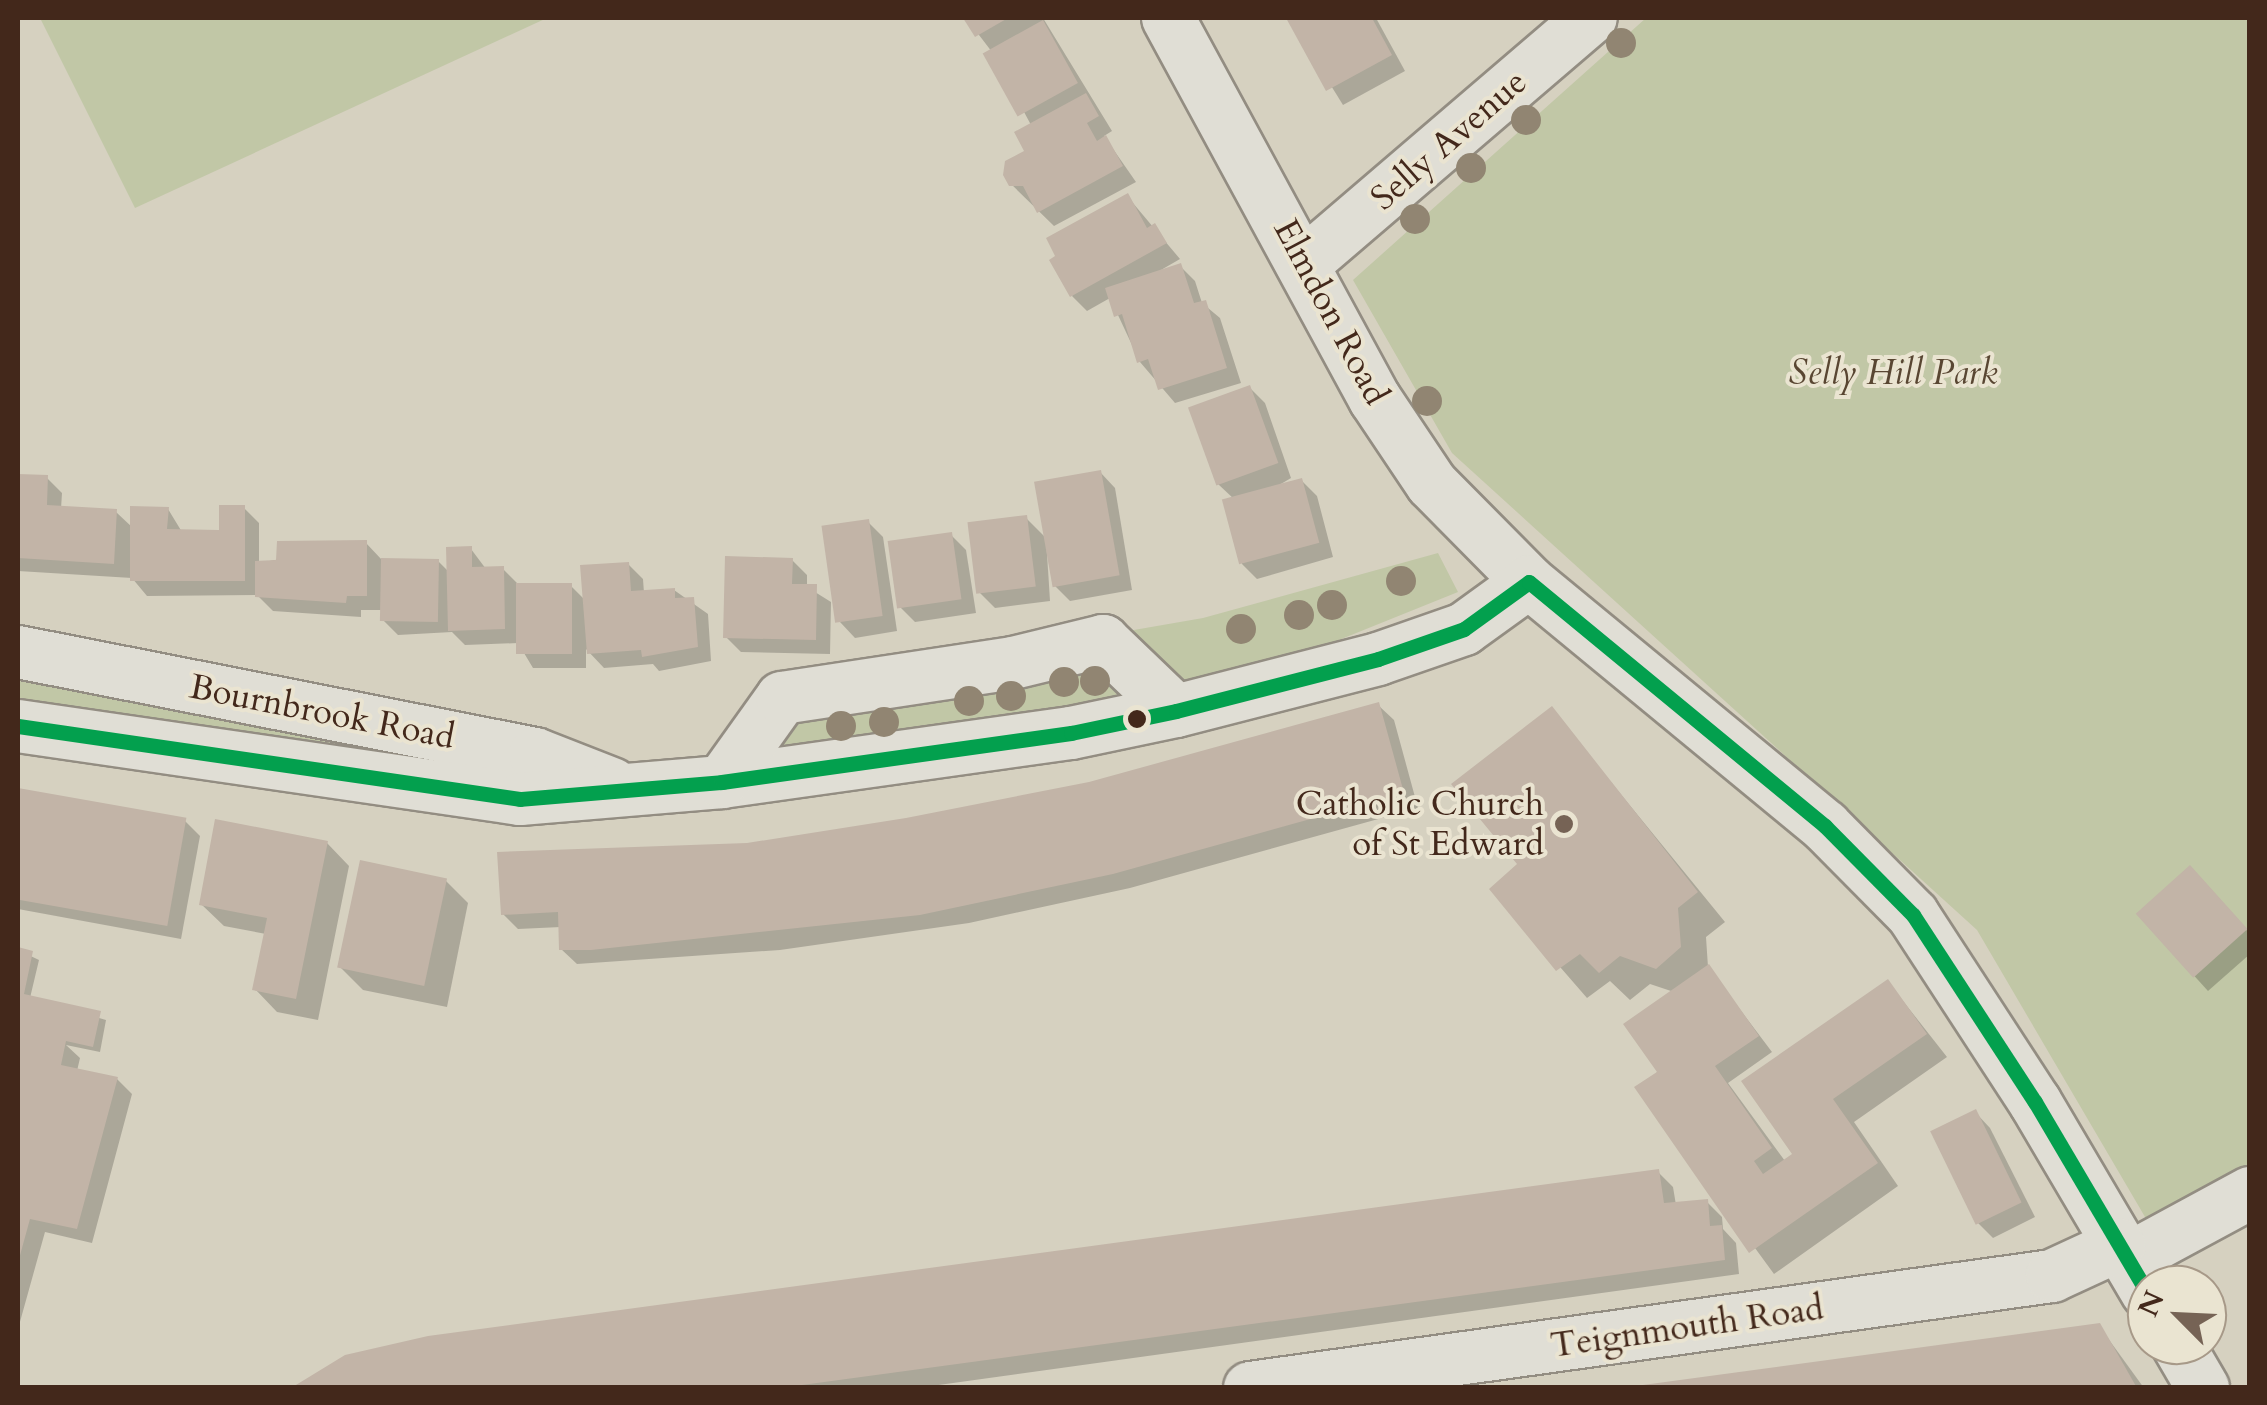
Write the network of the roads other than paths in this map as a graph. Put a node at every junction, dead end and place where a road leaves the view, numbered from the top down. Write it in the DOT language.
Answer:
graph roads {
  1 [pos="1168,18"];
  2 [pos="1591,18"];
  3 [pos="1306,262"];
  4 [pos="1530,582"];
  5 [pos="18,652"];
  6 [pos="1176,711"];
  7 [pos="18,726"];
  8 [pos="722,782"];
  9 [pos="623,788"];
  10 [pos="2250,1193"];
  11 [pos="2130,1265"];
  12 [pos="2133,1265"];
  13 [pos="2127,1267"];
  14 [pos="2190,1365"];
  15 [pos="1250,1388"];
  16 [pos="2203,1388"];
  1 -- 3 [label="street, Elmdon Road"];
  2 -- 3 [label="street, Selly Avenue"];
  3 -- 4 [label="street, Elmdon Road"];
  4 -- 6 [label="street, Bournbrook Road"];
  4 -- 11 [label="street, Elmdon Road"];
  5 -- 9 [label="street, Bournbrook Road"];
  6 -- 8 [label="street, Bournbrook Road"];
  6 -- 8 [label="street"];
  7 -- 9 [label="street, Bournbrook Road"];
  8 -- 9 [label="street, Bournbrook Road"];
  10 -- 12 [label="street, Teignmouth Road"];
  13 -- 15 [label="street, Teignmouth Road"];
  14 -- 16 [label="street"];
}
